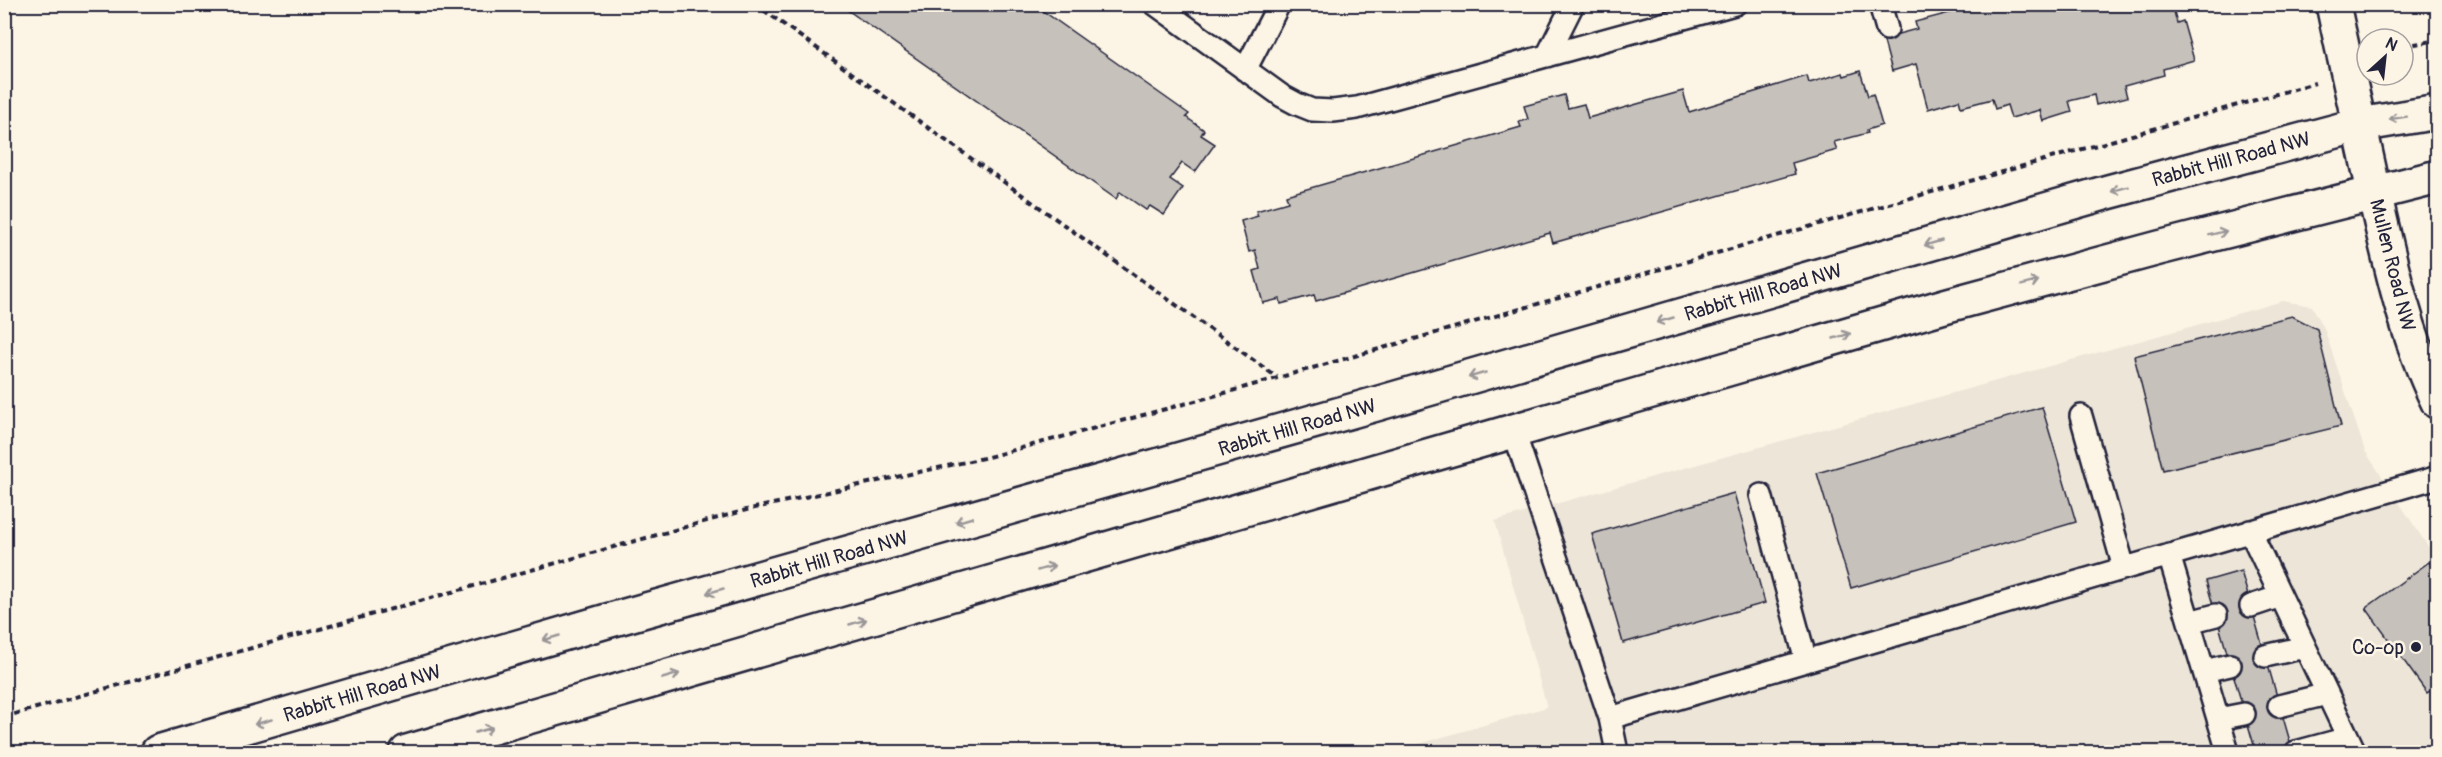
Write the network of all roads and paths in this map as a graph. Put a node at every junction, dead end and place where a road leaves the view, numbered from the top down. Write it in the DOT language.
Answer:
graph roads {
  1 [pos="755,4"];
  2 [pos="1155,4"];
  3 [pos="1279,4"];
  4 [pos="1573,4"];
  5 [pos="1735,4"];
  6 [pos="1880,4"];
  7 [pos="2333,4"];
  8 [pos="1887,29"];
  9 [pos="2438,40"];
  10 [pos="2415,44"];
  11 [pos="1547,56"];
  12 [pos="1245,70"];
  13 [pos="2348,74"];
  14 [pos="2438,112"];
  15 [pos="2359,125"];
  16 [pos="2438,177"];
  17 [pos="2374,192"];
  18 [pos="1277,377"];
  19 [pos="2438,402"];
  20 [pos="2080,416"];
  21 [pos="1514,432"];
  22 [pos="2438,477"];
  23 [pos="1761,495"];
  24 [pos="2250,531"];
  25 [pos="2169,555"];
  26 [pos="2124,568"];
  27 [pos="2281,596"];
  28 [pos="2251,606"];
  29 [pos="2216,615"];
  30 [pos="2189,622"];
  31 [pos="2305,647"];
  32 [pos="2265,656"];
  33 [pos="1806,661"];
  34 [pos="2230,664"];
  35 [pos="2204,671"];
  36 [pos="2327,694"];
  37 [pos="2280,706"];
  38 [pos="2244,714"];
  39 [pos="4,717"];
  40 [pos="1610,718"];
  41 [pos="2218,719"];
  42 [pos="2352,745"];
  43 [pos="158,753"];
  44 [pos="407,753"];
  45 [pos="1617,753"];
  46 [pos="2228,753"];
  47 [pos="2296,753"];
  1 -- 18 [label="path"];
  2 -- 12 [label="lane"];
  3 -- 12 [label="lane"];
  4 -- 11 [label="lane"];
  5 -- 11 [label="lane"];
  6 -- 8 [label="lane"];
  7 -- 13 [label="main road, Mullen Road NW"];
  9 -- 10 [label="path"];
  11 -- 12 [label="lane"];
  13 -- 15 [label="main road, Mullen Road NW"];
  13 -- 18 [label="path"];
  14 -- 15 [label="main road, Rabbit Hill Road NW, one-way"];
  15 -- 17 [label="main road, Mullen Road NW"];
  15 -- 43 [label="main road, Rabbit Hill Road NW, one-way"];
  16 -- 17 [label="main road"];
  17 -- 19 [label="main road, Mullen Road NW"];
  21 -- 17 [label="main road, one-way"];
  18 -- 39 [label="path"];
  20 -- 26 [label="lane"];
  21 -- 40 [label="lane"];
  44 -- 21 [label="main road, one-way"];
  22 -- 24 [label="lane"];
  23 -- 33 [label="lane"];
  24 -- 25 [label="lane"];
  24 -- 27 [label="lane"];
  25 -- 26 [label="lane"];
  25 -- 30 [label="lane"];
  26 -- 33 [label="lane"];
  27 -- 28 [label="lane"];
  27 -- 31 [label="lane"];
  29 -- 30 [label="lane"];
  30 -- 35 [label="lane"];
  31 -- 32 [label="lane"];
  31 -- 36 [label="lane"];
  33 -- 40 [label="lane"];
  34 -- 35 [label="lane"];
  35 -- 41 [label="lane"];
  36 -- 37 [label="lane"];
  36 -- 42 [label="lane"];
  38 -- 41 [label="lane"];
  40 -- 45 [label="lane"];
  41 -- 46 [label="lane"];
  42 -- 47 [label="lane"];
}
